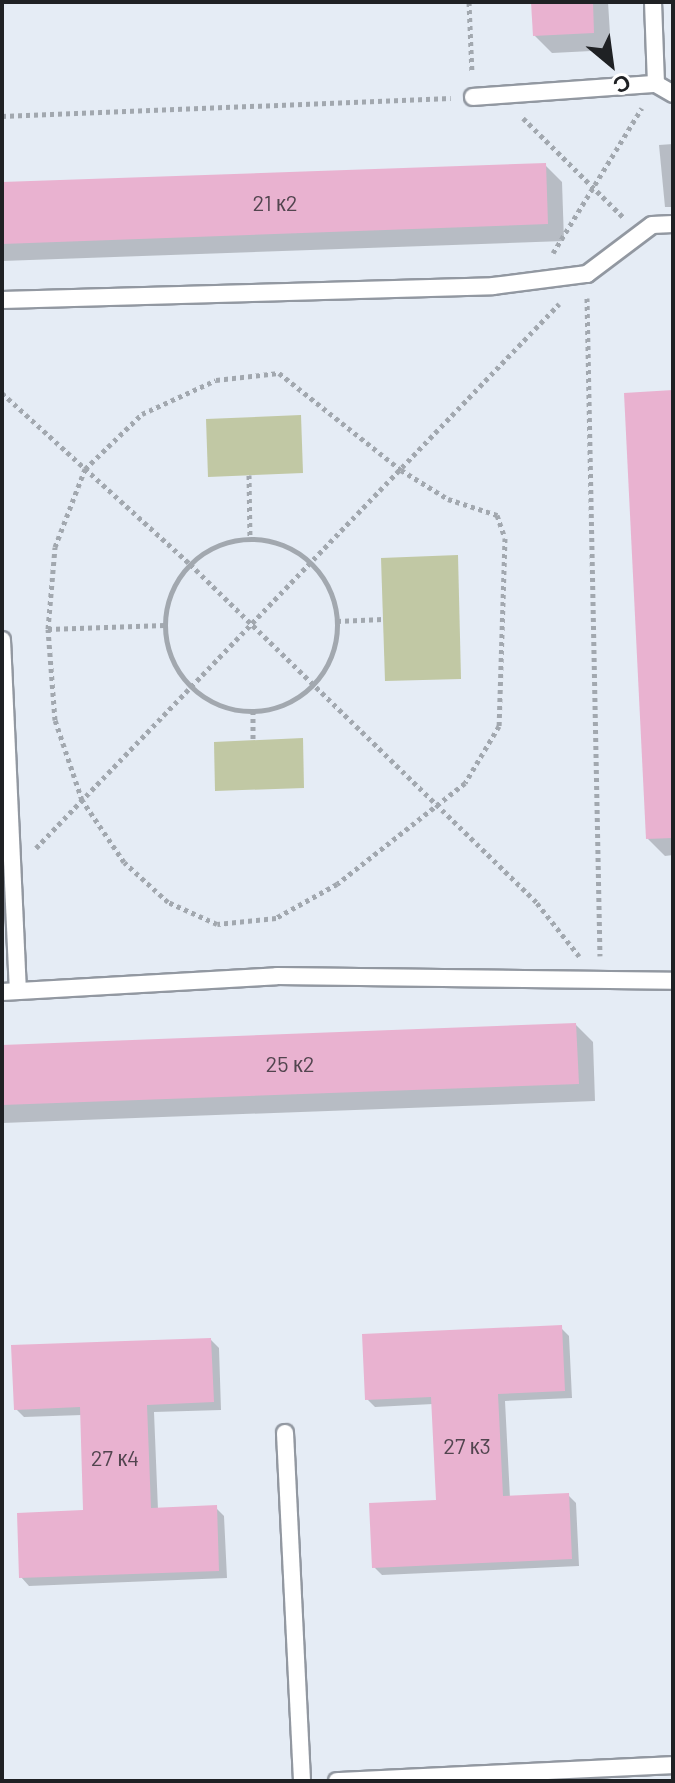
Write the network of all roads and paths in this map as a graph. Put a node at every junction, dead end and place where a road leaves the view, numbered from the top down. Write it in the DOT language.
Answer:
graph roads {
  1 [pos="469,2"];
  2 [pos="653,2"];
  3 [pos="656,84"];
  4 [pos="673,94"];
  5 [pos="500,95"];
  6 [pos="473,97"];
  7 [pos="2,116"];
  8 [pos="593,187"];
  9 [pos="673,224"];
  10 [pos="640,234"];
  11 [pos="587,274"];
  12 [pos="536,281"];
  13 [pos="2,300"];
  14 [pos="2,393"];
  15 [pos="85,469"];
  16 [pos="401,470"];
  17 [pos="249,475"];
  18 [pos="250,539"];
  19 [pos="190,564"];
  20 [pos="312,564"];
  21 [pos="383,619"];
  22 [pos="337,621"];
  23 [pos="165,625"];
  24 [pos="251,625"];
  25 [pos="48,629"];
  26 [pos="2,640"];
  27 [pos="190,686"];
  28 [pos="313,686"];
  29 [pos="253,711"];
  30 [pos="253,740"];
  31 [pos="82,800"];
  32 [pos="438,807"];
  33 [pos="13,873"];
  34 [pos="600,981"];
  35 [pos="673,981"];
  36 [pos="10,991"];
  37 [pos="285,1433"];
  38 [pos="673,1765"];
  39 [pos="302,1781"];
  40 [pos="337,1781"];
  1 -- 6 [label="path"];
  2 -- 3 [label="lane"];
  3 -- 4 [label="lane"];
  3 -- 5 [label="lane"];
  3 -- 8 [label="path"];
  5 -- 6 [label="lane"];
  5 -- 8 [label="path"];
  6 -- 7 [label="path"];
  8 -- 10 [label="path"];
  8 -- 12 [label="path"];
  9 -- 10 [label="lane"];
  10 -- 11 [label="lane"];
  11 -- 12 [label="lane"];
  11 -- 16 [label="path"];
  11 -- 34 [label="path"];
  12 -- 13 [label="lane"];
  14 -- 15 [label="path"];
  15 -- 16 [label="path"];
  15 -- 19 [label="path"];
  15 -- 25 [label="path"];
  16 -- 20 [label="path"];
  16 -- 32 [label="path"];
  17 -- 18 [label="path"];
  18 -- 19 [label="path"];
  18 -- 20 [label="path"];
  19 -- 23 [label="path"];
  19 -- 24 [label="path"];
  20 -- 22 [label="path"];
  20 -- 24 [label="path"];
  21 -- 22 [label="path"];
  22 -- 28 [label="path"];
  23 -- 25 [label="path"];
  23 -- 27 [label="path"];
  24 -- 27 [label="path"];
  24 -- 28 [label="path"];
  25 -- 31 [label="path"];
  26 -- 33 [label="lane"];
  27 -- 29 [label="path"];
  27 -- 31 [label="path"];
  28 -- 29 [label="path"];
  28 -- 32 [label="path"];
  29 -- 30 [label="path"];
  31 -- 32 [label="path"];
  31 -- 33 [label="path"];
  32 -- 34 [label="path"];
  33 -- 36 [label="lane"];
  34 -- 35 [label="lane"];
  34 -- 36 [label="lane"];
  37 -- 39 [label="lane"];
  38 -- 40 [label="lane"];
}
